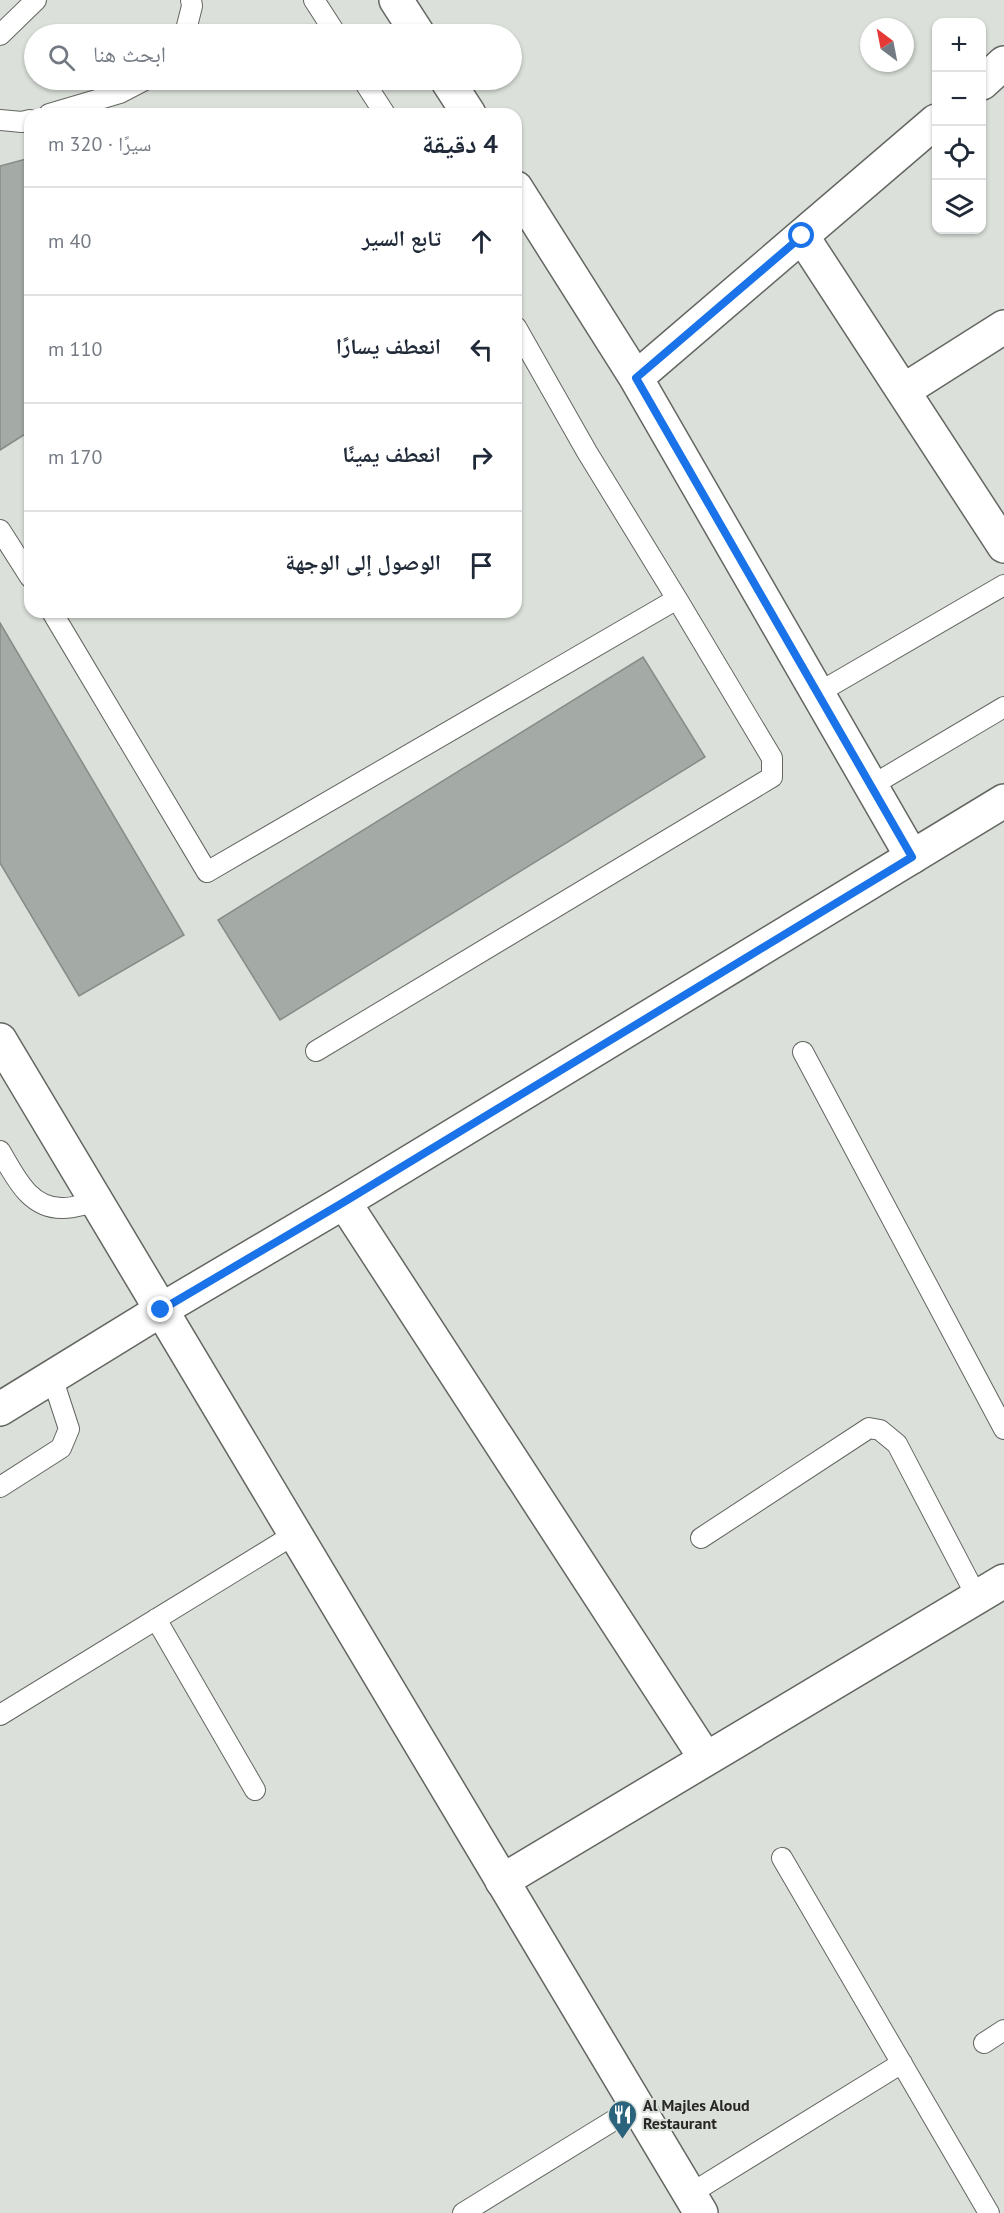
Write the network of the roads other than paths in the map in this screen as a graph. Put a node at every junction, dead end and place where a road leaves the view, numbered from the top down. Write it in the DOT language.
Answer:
graph roads {
  1 [pos="36,0"];
  2 [pos="191,0"];
  3 [pos="314,0"];
  4 [pos="396,0"];
  5 [pos="188,24"];
  6 [pos="330,24"];
  7 [pos="412,24"];
  8 [pos="0,35"];
  9 [pos="1004,63"];
  10 [pos="986,79"];
  11 [pos="126,90"];
  12 [pos="369,90"];
  13 [pos="453,90"];
  14 [pos="69,108"];
  15 [pos="381,108"];
  16 [pos="465,108"];
  17 [pos="0,120"];
  18 [pos="24,122"];
  19 [pos="932,124"];
  20 [pos="522,198"];
  21 [pos="802,236"];
  22 [pos="522,338"];
  23 [pos="999,341"];
  24 [pos="636,378"];
  25 [pos="903,391"];
  26 [pos="0,530"];
  27 [pos="1004,546"];
  28 [pos="24,568"];
  29 [pos="1004,585"];
  30 [pos="677,599"];
  31 [pos="56,618"];
  32 [pos="818,693"];
  33 [pos="1004,707"];
  34 [pos="871,786"];
  35 [pos="1004,801"];
  36 [pos="912,857"];
  37 [pos="0,1040"];
  38 [pos="315,1052"];
  39 [pos="803,1052"];
  40 [pos="0,1151"];
  41 [pos="96,1202"];
  42 [pos="344,1202"];
  43 [pos="161,1310"];
  44 [pos="52,1377"];
  45 [pos="0,1409"];
  46 [pos="1004,1429"];
  47 [pos="0,1487"];
  48 [pos="295,1534"];
  49 [pos="701,1538"];
  50 [pos="991,1589"];
  51 [pos="156,1619"];
  52 [pos="0,1714"];
  53 [pos="706,1759"];
  54 [pos="255,1790"];
  55 [pos="782,1858"];
  56 [pos="502,1881"];
  57 [pos="1004,2030"];
  58 [pos="984,2043"];
  59 [pos="902,2063"];
  60 [pos="637,2106"];
  61 [pos="696,2203"];
  62 [pos="463,2213"];
  63 [pos="989,2213"];
  1 -- 8 [label="lane"];
  2 -- 5 [label="lane"];
  3 -- 6 [label="lane"];
  4 -- 7 [label="street"];
  9 -- 10 [label="street"];
  11 -- 14 [label="lane"];
  12 -- 15 [label="lane"];
  13 -- 16 [label="street"];
  17 -- 18 [label="lane"];
  19 -- 21 [label="street"];
  20 -- 24 [label="street"];
  21 -- 24 [label="street"];
  21 -- 25 [label="street"];
  22 -- 30 [label="lane"];
  23 -- 25 [label="street"];
  24 -- 32 [label="street"];
  25 -- 27 [label="street"];
  26 -- 28 [label="lane"];
  29 -- 32 [label="lane"];
  30 -- 31 [label="lane"];
  30 -- 38 [label="lane"];
  32 -- 34 [label="street"];
  33 -- 34 [label="lane"];
  34 -- 36 [label="street"];
  35 -- 36 [label="street"];
  36 -- 42 [label="street"];
  37 -- 41 [label="street"];
  39 -- 46 [label="lane"];
  40 -- 41 [label="lane"];
  41 -- 43 [label="street"];
  42 -- 43 [label="street"];
  42 -- 53 [label="street"];
  43 -- 44 [label="street"];
  43 -- 48 [label="street"];
  44 -- 45 [label="street"];
  44 -- 47 [label="lane"];
  48 -- 51 [label="lane"];
  48 -- 56 [label="street"];
  49 -- 50 [label="lane"];
  50 -- 53 [label="street"];
  51 -- 52 [label="lane"];
  51 -- 54 [label="lane"];
  53 -- 56 [label="street"];
  55 -- 59 [label="lane"];
  56 -- 60 [label="street"];
  57 -- 58 [label="lane"];
  59 -- 61 [label="lane"];
  59 -- 63 [label="lane"];
  60 -- 61 [label="street"];
  60 -- 62 [label="lane"];
}
